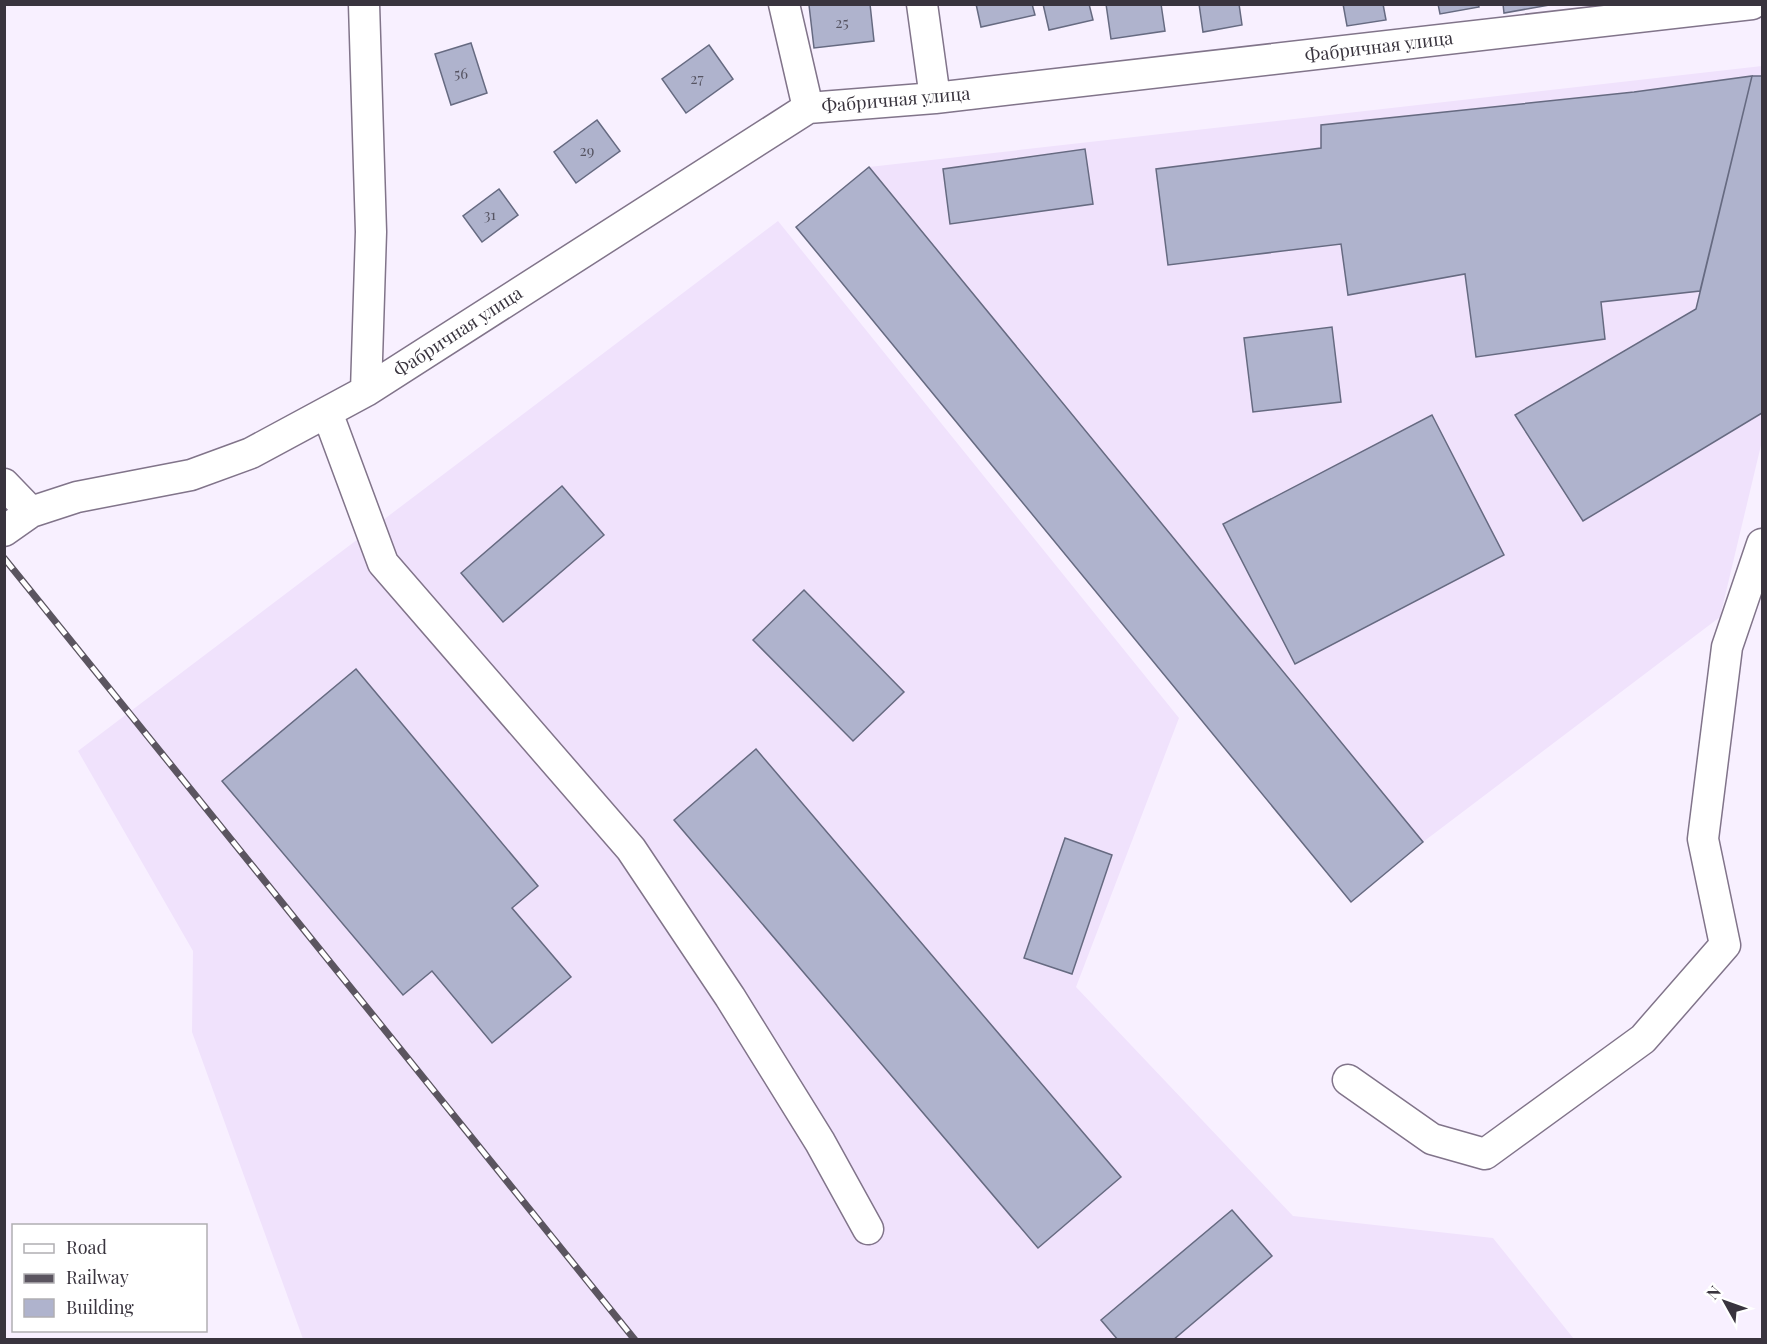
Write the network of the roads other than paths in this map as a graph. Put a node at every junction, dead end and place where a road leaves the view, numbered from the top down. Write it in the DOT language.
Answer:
graph roads {
  1 [pos="364,4"];
  2 [pos="784,4"];
  3 [pos="922,4"];
  4 [pos="1752,4"];
  5 [pos="935,98"];
  6 [pos="808,108"];
  7 [pos="366,392"];
  8 [pos="327,412"];
  9 [pos="4,484"];
  10 [pos="31,512"];
  11 [pos="4,531"];
  12 [pos="1762,544"];
  13 [pos="1348,1080"];
  14 [pos="868,1228"];
  1 -- 7 [label="street"];
  2 -- 6 [label="street"];
  3 -- 5 [label="street"];
  4 -- 5 [label="street, Фабричная улица"];
  5 -- 6 [label="street, Фабричная улица"];
  6 -- 7 [label="street, Фабричная улица"];
  7 -- 8 [label="street, Фабричная улица"];
  8 -- 10 [label="street, Фабричная улица"];
  8 -- 14 [label="street"];
  9 -- 10 [label="street"];
  10 -- 11 [label="street, Фабричная улица"];
  12 -- 13 [label="street"];
}
